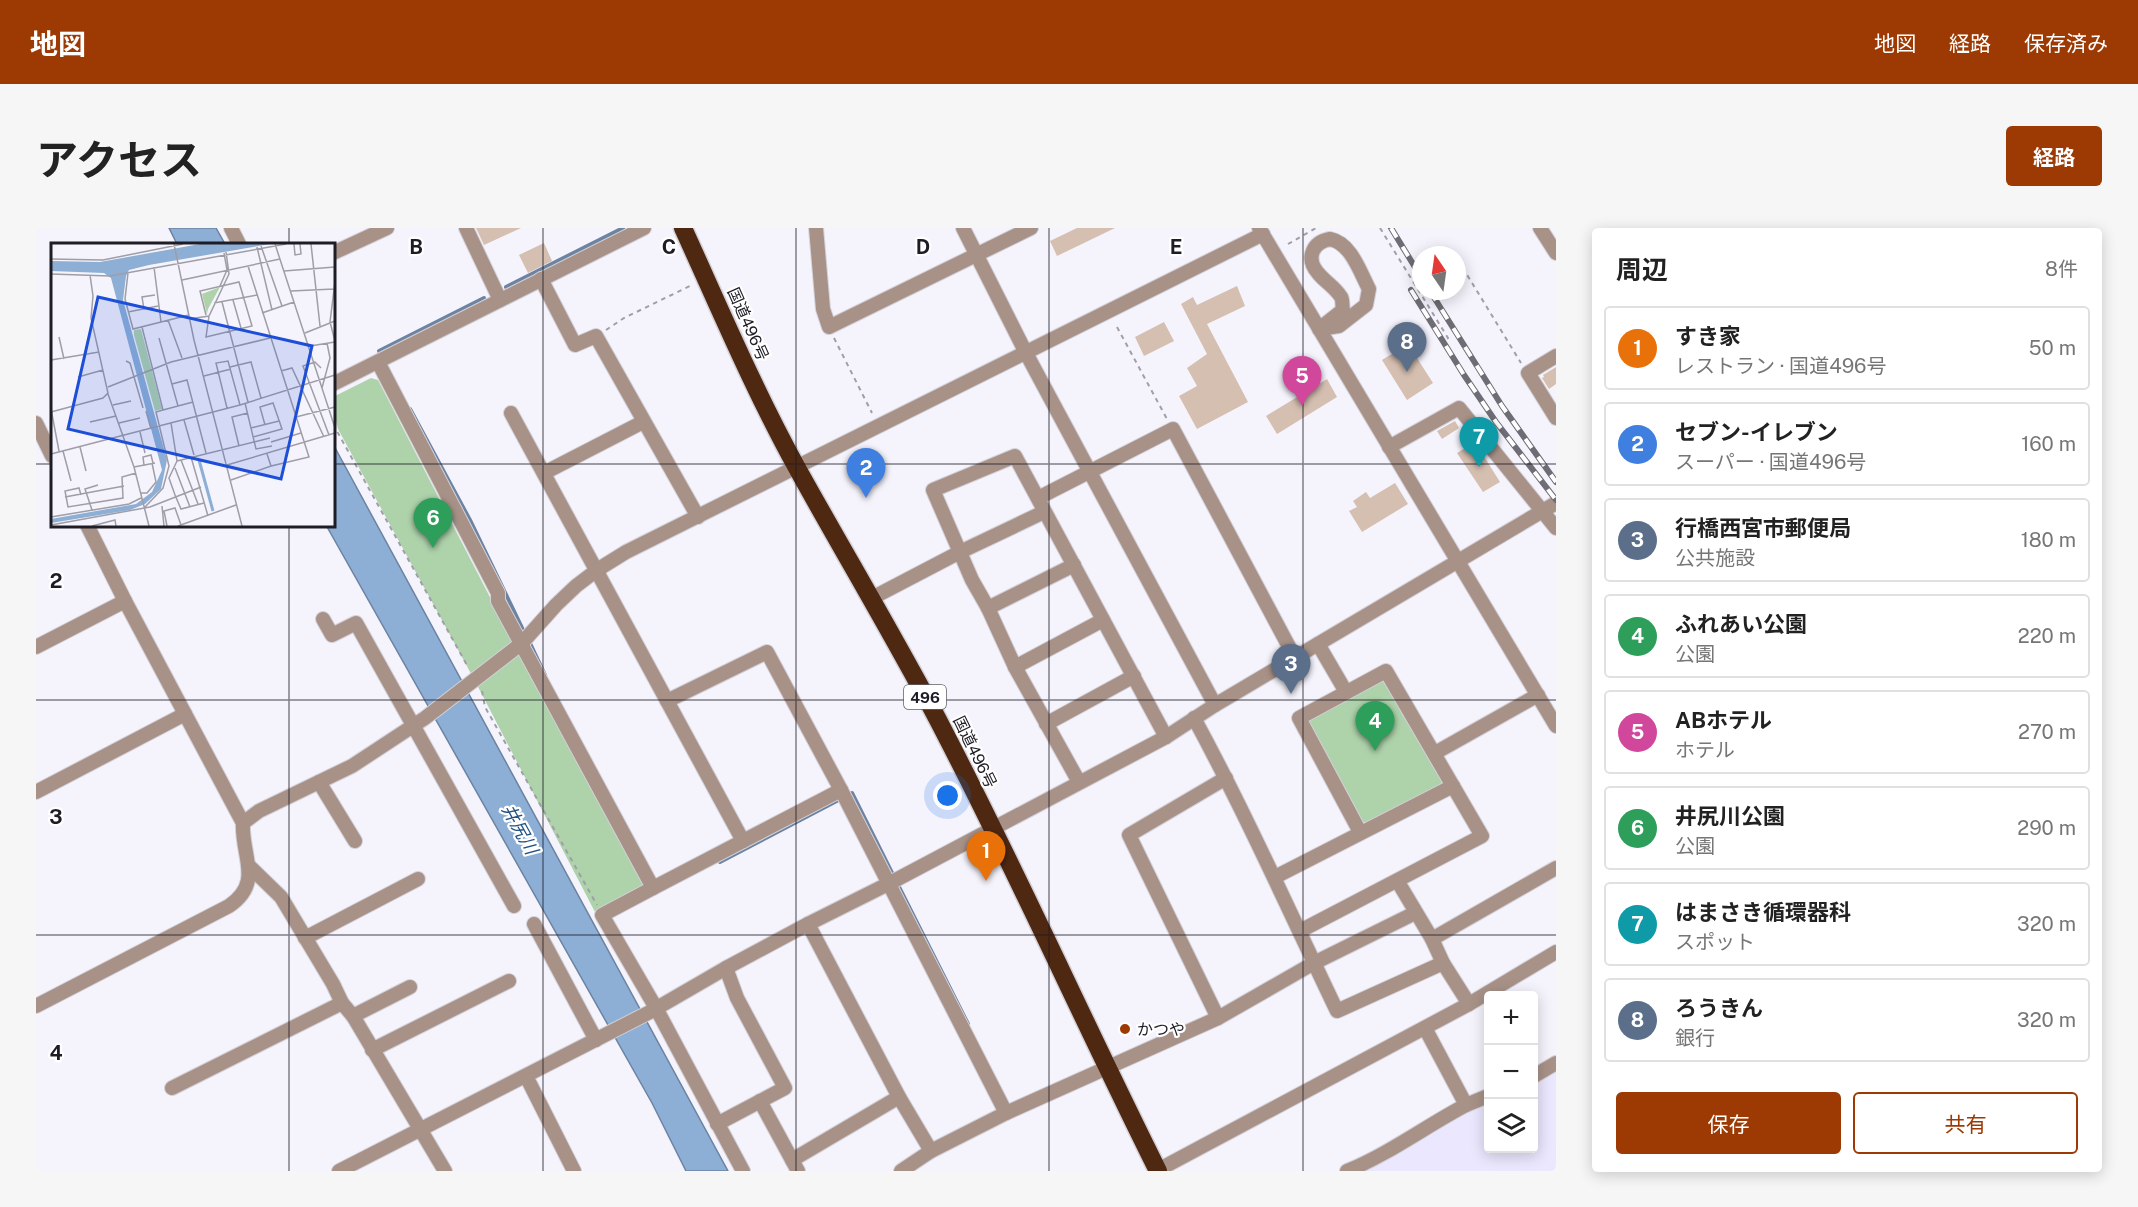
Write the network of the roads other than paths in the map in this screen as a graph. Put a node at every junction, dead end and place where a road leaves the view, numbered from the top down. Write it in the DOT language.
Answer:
graph roads {
  1 [pos="231,228"];
  2 [pos="387,228"];
  3 [pos="466,228"];
  4 [pos="644,228"];
  5 [pos="816,228"];
  6 [pos="963,228"];
  7 [pos="1031,228"];
  8 [pos="688,229"];
  9 [pos="1544,229"];
  10 [pos="1261,231"];
  11 [pos="363,233"];
  12 [pos="238,243"];
  13 [pos="334,252"];
  14 [pos="1556,253"];
  15 [pos="977,255"];
  16 [pos="541,279"];
  17 [pos="500,300"];
  18 [pos="1319,329"];
  19 [pos="1026,353"];
  20 [pos="1556,356"];
  21 [pos="378,362"];
  22 [pos="334,384"];
  23 [pos="511,412"];
  24 [pos="1556,418"];
  25 [pos="643,422"];
  26 [pos="36,423"];
  27 [pos="1389,447"];
  28 [pos="51,454"];
  29 [pos="796,467"];
  30 [pos="1090,471"];
  31 [pos="544,473"];
  32 [pos="1038,498"];
  33 [pos="1556,503"];
  34 [pos="1044,512"];
  35 [pos="1541,512"];
  36 [pos="698,517"];
  37 [pos="88,526"];
  38 [pos="1556,528"];
  39 [pos="960,552"];
  40 [pos="1458,560"];
  41 [pos="1074,565"];
  42 [pos="597,570"];
  43 [pos="872,598"];
  44 [pos="125,601"];
  45 [pos="988,608"];
  46 [pos="323,619"];
  47 [pos="1103,620"];
  48 [pos="522,643"];
  49 [pos="1318,644"];
  50 [pos="36,647"];
  51 [pos="1295,658"];
  52 [pos="1015,667"];
  53 [pos="1134,676"];
  54 [pos="1346,692"];
  55 [pos="1538,695"];
  56 [pos="668,701"];
  57 [pos="1215,705"];
  58 [pos="185,714"];
  59 [pos="1194,718"];
  60 [pos="1046,724"];
  61 [pos="412,726"];
  62 [pos="1556,726"];
  63 [pos="1166,736"];
  64 [pos="1435,753"];
  65 [pos="1226,778"];
  66 [pos="319,782"];
  67 [pos="1079,782"];
  68 [pos="1453,786"];
  69 [pos="842,790"];
  70 [pos="36,792"];
  71 [pos="243,823"];
  72 [pos="992,829"];
  73 [pos="1360,832"];
  74 [pos="355,841"];
  75 [pos="743,841"];
  76 [pos="249,866"];
  77 [pos="1556,868"];
  78 [pos="1275,877"];
  79 [pos="418,879"];
  80 [pos="1398,882"];
  81 [pos="890,883"];
  82 [pos="652,888"];
  83 [pos="514,906"];
  84 [pos="1415,913"];
  85 [pos="534,924"];
  86 [pos="808,924"];
  87 [pos="1300,931"];
  88 [pos="304,938"];
  89 [pos="1432,939"];
  90 [pos="1556,952"];
  91 [pos="1314,963"];
  92 [pos="1443,963"];
  93 [pos="726,968"];
  94 [pos="509,981"];
  95 [pos="410,987"];
  96 [pos="342,1003"];
  97 [pos="1469,1004"];
  98 [pos="36,1006"];
  99 [pos="653,1010"];
  100 [pos="352,1016"];
  101 [pos="1218,1018"];
  102 [pos="1425,1028"];
  103 [pos="598,1039"];
  104 [pos="372,1050"];
  105 [pos="1556,1064"];
  106 [pos="1107,1066"];
  107 [pos="1538,1073"];
  108 [pos="526,1076"];
  109 [pos="172,1088"];
  110 [pos="899,1097"];
  111 [pos="1484,1098"];
  112 [pos="760,1101"];
  113 [pos="1466,1105"];
  114 [pos="1006,1113"];
  115 [pos="717,1124"];
  116 [pos="420,1131"];
  117 [pos="931,1151"];
  118 [pos="795,1165"];
  119 [pos="907,1170"];
  120 [pos="339,1171"];
  121 [pos="445,1171"];
  122 [pos="574,1171"];
  123 [pos="743,1171"];
  124 [pos="1158,1171"];
  125 [pos="1347,1171"];
  1 -- 12 [label="street"];
  2 -- 11 [label="street"];
  3 -- 17 [label="street"];
  4 -- 16 [label="street"];
  5 -- 15 [label="street"];
  6 -- 15 [label="street"];
  7 -- 15 [label="street"];
  8 -- 29 [label="highway, 国道496号 / 496"];
  9 -- 14 [label="street"];
  10 -- 18 [label="street"];
  10 -- 19 [label="street"];
  11 -- 13 [label="street"];
  15 -- 19 [label="street"];
  16 -- 17 [label="street"];
  16 -- 25 [label="street"];
  17 -- 21 [label="street"];
  18 -- 18 [label="street"];
  18 -- 27 [label="street"];
  19 -- 29 [label="street"];
  19 -- 30 [label="street"];
  20 -- 24 [label="street"];
  21 -- 22 [label="street"];
  21 -- 48 [label="street"];
  23 -- 31 [label="street"];
  25 -- 31 [label="street"];
  25 -- 36 [label="street"];
  26 -- 28 [label="street"];
  27 -- 35 [label="street"];
  27 -- 40 [label="street"];
  29 -- 36 [label="street"];
  29 -- 43 [label="highway, 国道496号 / 496"];
  30 -- 32 [label="street"];
  30 -- 51 [label="street"];
  30 -- 57 [label="street"];
  31 -- 42 [label="street"];
  32 -- 34 [label="street"];
  32 -- 39 [label="street"];
  33 -- 35 [label="street"];
  34 -- 39 [label="street"];
  34 -- 41 [label="street"];
  35 -- 38 [label="street"];
  35 -- 40 [label="street"];
  36 -- 42 [label="street"];
  37 -- 44 [label="street"];
  39 -- 43 [label="street"];
  39 -- 45 [label="street"];
  40 -- 49 [label="street"];
  40 -- 55 [label="street"];
  41 -- 45 [label="street"];
  41 -- 47 [label="street"];
  42 -- 48 [label="street"];
  42 -- 56 [label="street"];
  43 -- 72 [label="highway, 国道496号 / 496"];
  44 -- 50 [label="street"];
  44 -- 58 [label="street"];
  45 -- 52 [label="street"];
  46 -- 61 [label="street"];
  47 -- 52 [label="street"];
  47 -- 53 [label="street"];
  48 -- 61 [label="street"];
  48 -- 82 [label="street"];
  49 -- 51 [label="street"];
  49 -- 54 [label="street"];
  51 -- 57 [label="street"];
  52 -- 60 [label="street"];
  53 -- 60 [label="street"];
  53 -- 63 [label="street"];
  54 -- 64 [label="street"];
  54 -- 73 [label="street"];
  55 -- 62 [label="street"];
  55 -- 64 [label="street"];
  56 -- 69 [label="street"];
  56 -- 75 [label="street"];
  57 -- 59 [label="street"];
  58 -- 70 [label="street"];
  58 -- 71 [label="street"];
  59 -- 63 [label="street"];
  59 -- 65 [label="street"];
  60 -- 67 [label="street"];
  61 -- 66 [label="street"];
  61 -- 83 [label="street"];
  63 -- 67 [label="street"];
  64 -- 68 [label="street"];
  65 -- 78 [label="street"];
  65 -- 101 [label="street"];
  66 -- 71 [label="street"];
  66 -- 74 [label="street"];
  67 -- 72 [label="street"];
  68 -- 73 [label="street"];
  68 -- 80 [label="street"];
  69 -- 75 [label="street"];
  69 -- 81 [label="street"];
  71 -- 76 [label="street"];
  72 -- 81 [label="street"];
  72 -- 106 [label="highway, 国道496号 / 496"];
  73 -- 78 [label="street"];
  75 -- 82 [label="street"];
  76 -- 88 [label="street"];
  76 -- 98 [label="street"];
  77 -- 89 [label="street"];
  78 -- 87 [label="street"];
  79 -- 88 [label="street"];
  80 -- 84 [label="street"];
  80 -- 87 [label="street"];
  81 -- 86 [label="street"];
  81 -- 114 [label="street"];
  82 -- 99 [label="street"];
  84 -- 89 [label="street"];
  84 -- 91 [label="street"];
  85 -- 103 [label="street"];
  86 -- 93 [label="street"];
  86 -- 110 [label="street"];
  87 -- 91 [label="street"];
  88 -- 96 [label="street"];
  89 -- 92 [label="street"];
  90 -- 97 [label="street"];
  91 -- 92 [label="street"];
  91 -- 101 [label="street"];
  92 -- 97 [label="street"];
  93 -- 99 [label="street"];
  93 -- 112 [label="street"];
  94 -- 104 [label="street"];
  95 -- 100 [label="street"];
  96 -- 100 [label="street"];
  96 -- 109 [label="street"];
  97 -- 102 [label="street"];
  99 -- 103 [label="street"];
  99 -- 115 [label="street"];
  100 -- 104 [label="street"];
  101 -- 106 [label="street"];
  102 -- 113 [label="street"];
  102 -- 124 [label="street"];
  103 -- 108 [label="street"];
  104 -- 116 [label="street"];
  105 -- 107 [label="street"];
  106 -- 114 [label="street"];
  106 -- 124 [label="highway, 国道496号 / 496"];
  108 -- 116 [label="street"];
  108 -- 122 [label="street"];
  110 -- 117 [label="street"];
  110 -- 118 [label="street"];
  111 -- 113 [label="street"];
  112 -- 115 [label="street"];
  112 -- 118 [label="street"];
  113 -- 125 [label="street"];
  114 -- 117 [label="street"];
  115 -- 123 [label="street"];
  116 -- 120 [label="street"];
  116 -- 121 [label="street"];
  117 -- 119 [label="street"];
}
